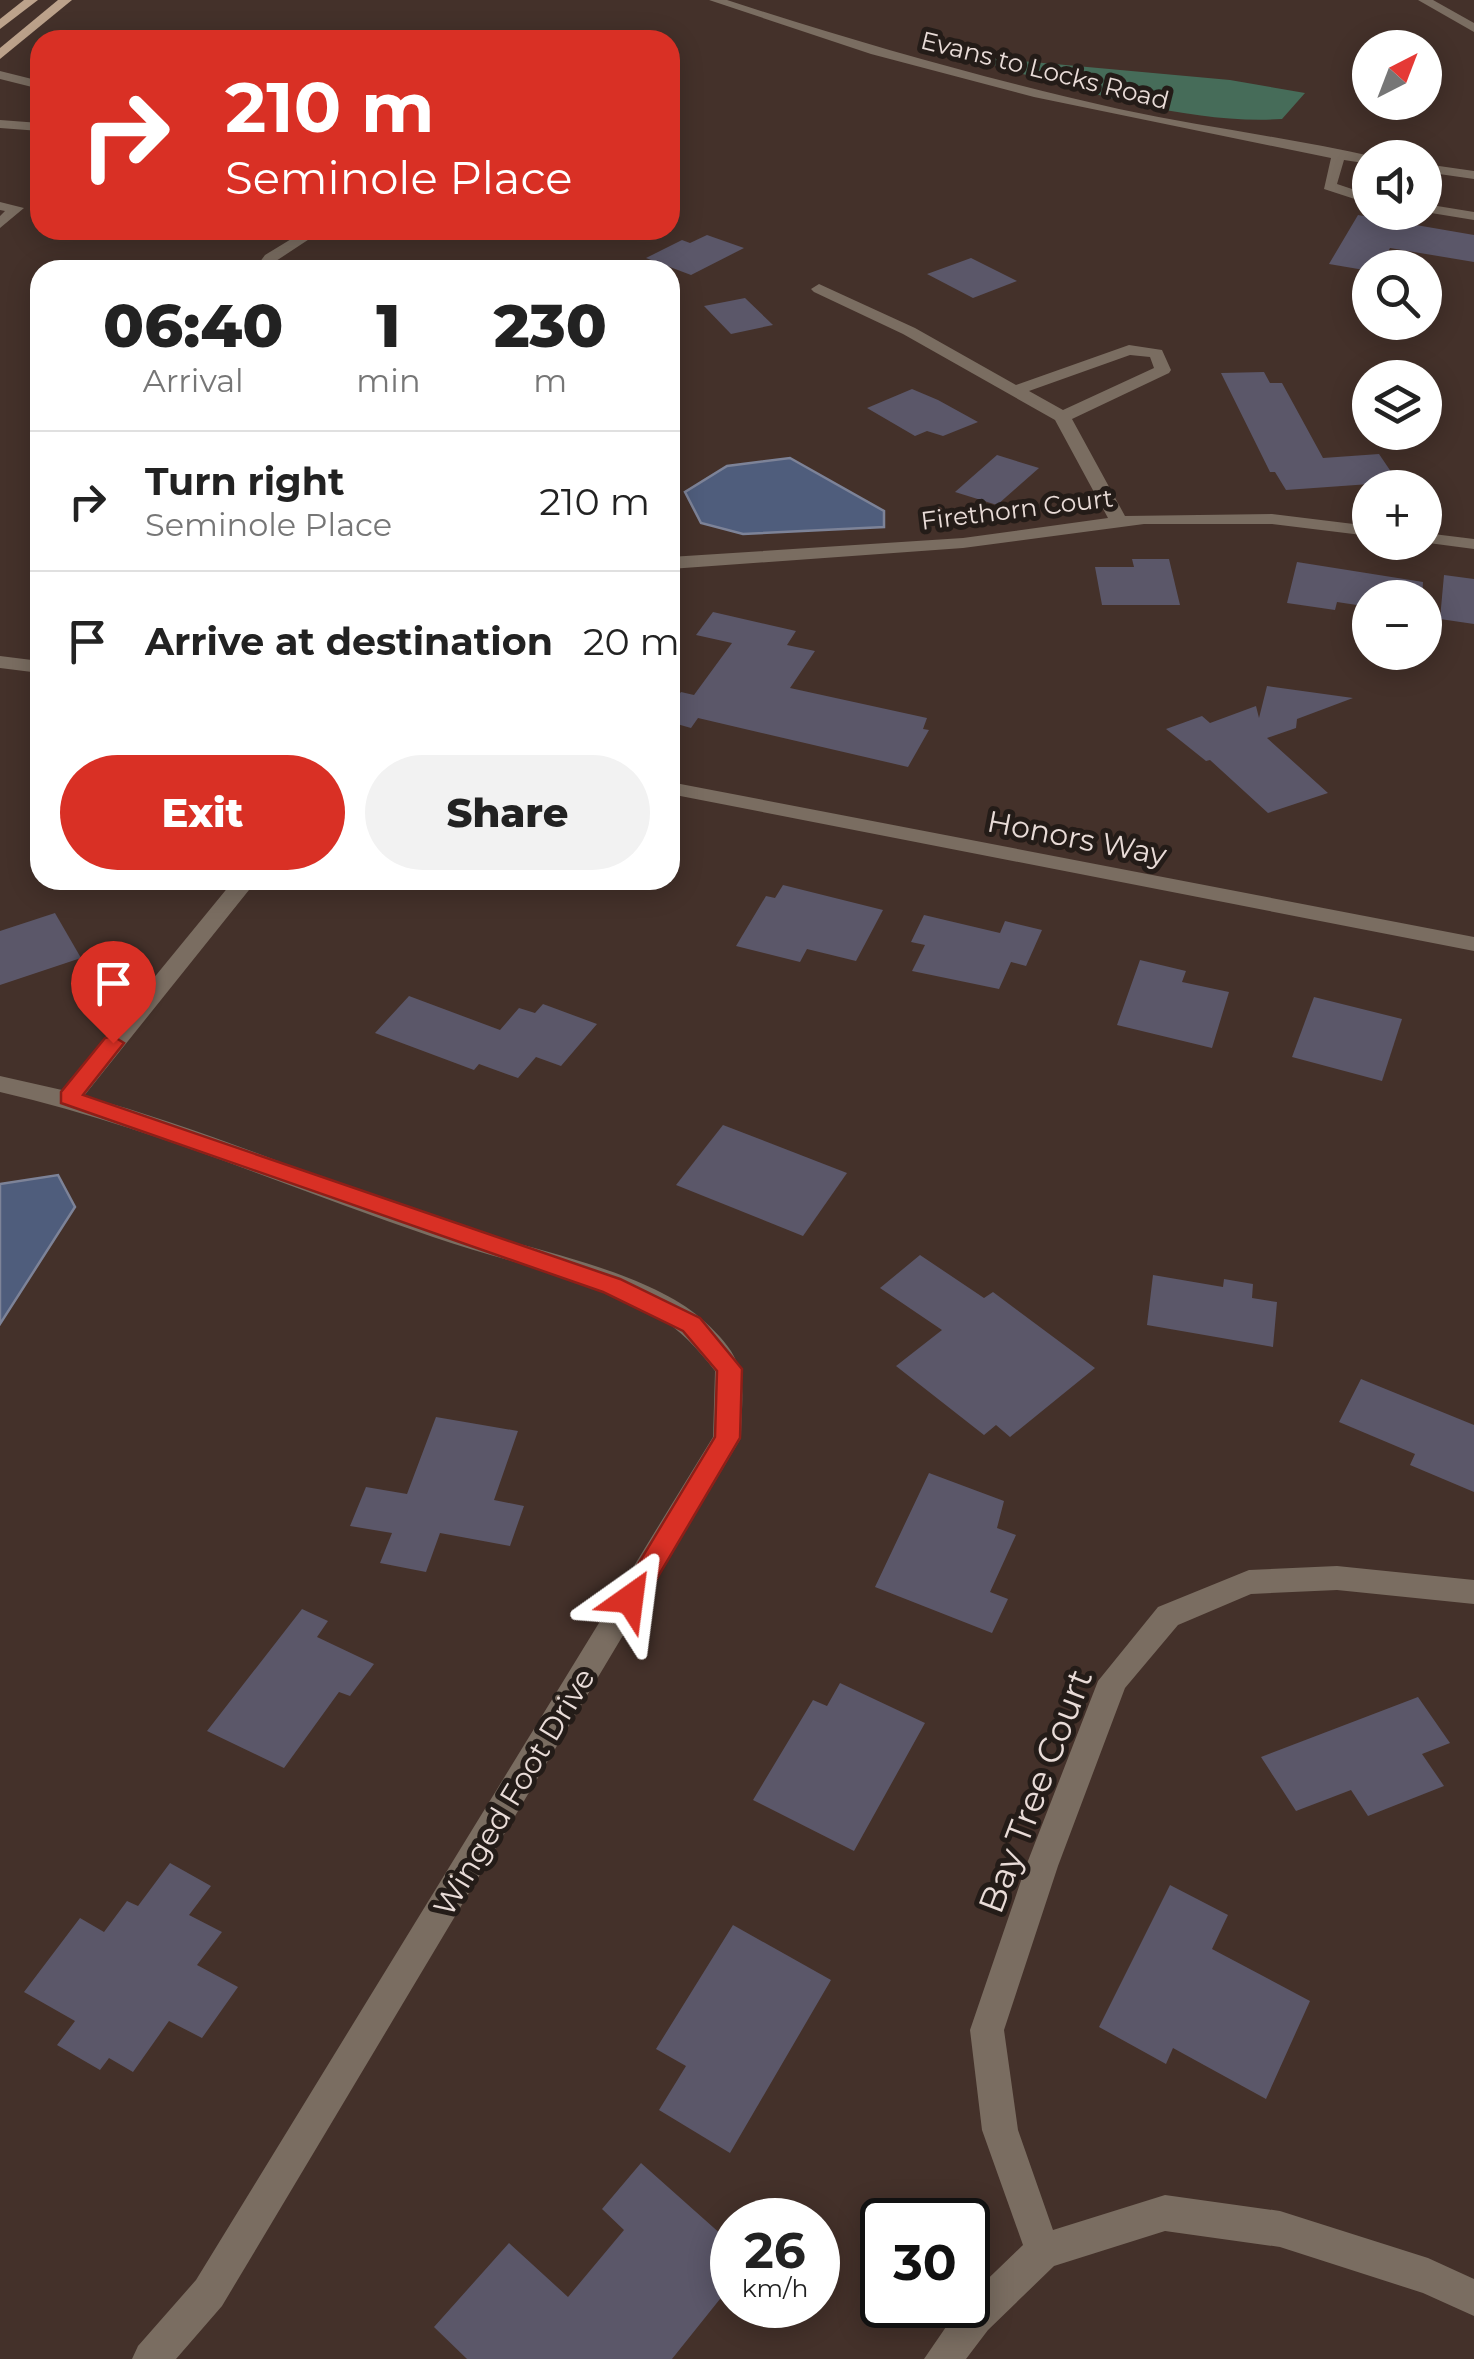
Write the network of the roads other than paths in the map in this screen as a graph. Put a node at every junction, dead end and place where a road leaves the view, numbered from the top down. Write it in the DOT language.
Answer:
graph roads {
  1 [pos="32,0"];
  2 [pos="66,0"];
  3 [pos="715,0"];
  4 [pos="1424,0"];
  5 [pos="0,26"];
  6 [pos="1474,28"];
  7 [pos="0,54"];
  8 [pos="0,75"];
  9 [pos="30,82"];
  10 [pos="26,112"];
  11 [pos="6,124"];
  12 [pos="1338,155"];
  13 [pos="1352,157"];
  14 [pos="1442,171"];
  15 [pos="1474,176"];
  16 [pos="1352,194"];
  17 [pos="0,206"];
  18 [pos="1442,211"];
  19 [pos="1474,216"];
  20 [pos="0,224"];
  21 [pos="300,240"];
  22 [pos="269,260"];
  23 [pos="819,289"];
  24 [pos="1014,391"];
  25 [pos="1062,417"];
  26 [pos="1118,522"];
  27 [pos="1352,530"];
  28 [pos="1442,540"];
  29 [pos="1474,544"];
  30 [pos="680,562"];
  31 [pos="0,662"];
  32 [pos="30,666"];
  33 [pos="680,790"];
  34 [pos="238,890"];
  35 [pos="1474,944"];
  36 [pos="0,1084"];
  37 [pos="69,1098"];
  38 [pos="1474,1592"];
  39 [pos="1042,2252"];
  40 [pos="1474,2298"];
  41 [pos="151,2359"];
  42 [pos="943,2359"];
  1 -- 5 [label="main road"];
  2 -- 7 [label="main road"];
  3 -- 12 [label="street, Evans to Locks Road"];
  4 -- 6 [label="street"];
  8 -- 9 [label="street"];
  10 -- 11 [label="street"];
  12 -- 13 [label="street, Evans to Locks Road"];
  12 -- 16 [label="street"];
  14 -- 15 [label="street"];
  17 -- 20 [label="street"];
  18 -- 19 [label="street"];
  21 -- 22 [label="street"];
  23 -- 24 [label="street"];
  24 -- 25 [label="street"];
  24 -- 25 [label="street"];
  25 -- 26 [label="street"];
  26 -- 27 [label="street, Firethorn Court"];
  26 -- 30 [label="street, Firethorn Court"];
  28 -- 29 [label="street"];
  31 -- 32 [label="street"];
  33 -- 35 [label="street, Honors Way"];
  34 -- 37 [label="street"];
  36 -- 37 [label="street, Winged Foot Drive"];
  37 -- 41 [label="street, Winged Foot Drive"];
  38 -- 39 [label="street, Bay Tree Court"];
  39 -- 40 [label="street"];
  39 -- 42 [label="street"];
}
